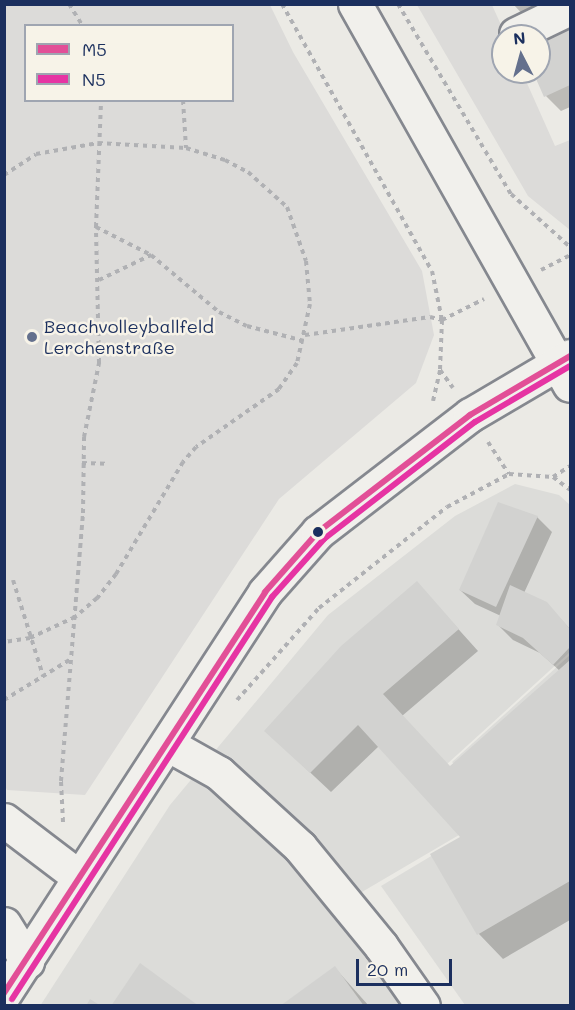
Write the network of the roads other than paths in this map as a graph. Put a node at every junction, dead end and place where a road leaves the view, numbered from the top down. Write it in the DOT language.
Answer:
graph roads {
  1 [pos="356,4"];
  2 [pos="570,8"];
  3 [pos="537,24"];
  4 [pos="566,368"];
  5 [pos="169,745"];
  6 [pos="4,820"];
  7 [pos="79,877"];
  8 [pos="4,924"];
  9 [pos="27,961"];
  10 [pos="4,994"];
  11 [pos="423,1005"];
  1 -- 4 [label="street"];
  2 -- 3 [label="street"];
  4 -- 5 [label="street"];
  5 -- 7 [label="street"];
  5 -- 11 [label="street"];
  6 -- 7 [label="street"];
  7 -- 9 [label="street"];
  8 -- 9 [label="street"];
  9 -- 10 [label="street"];
}
